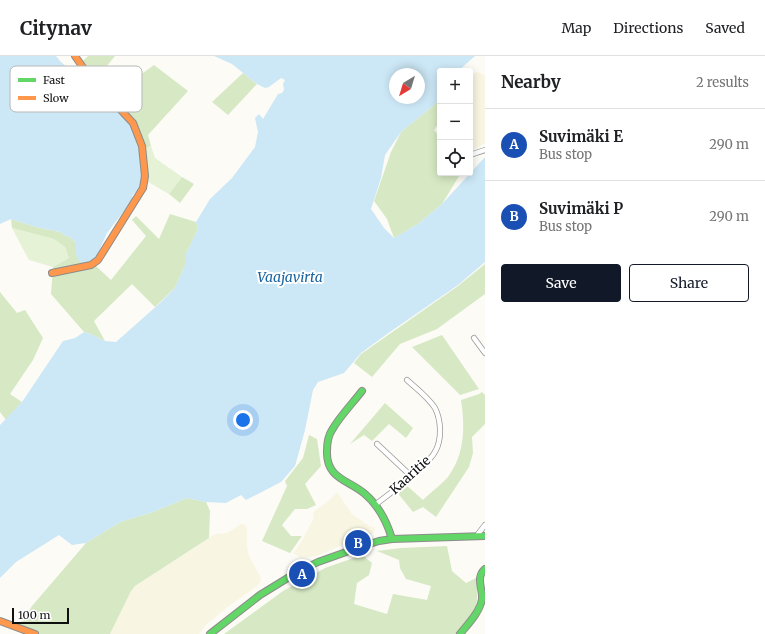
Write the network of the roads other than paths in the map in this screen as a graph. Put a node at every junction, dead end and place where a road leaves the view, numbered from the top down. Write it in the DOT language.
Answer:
graph roads {
  1 [pos="75,56"];
  2 [pos="82,66"];
  3 [pos="123,112"];
  4 [pos="485,150"];
  5 [pos="473,154"];
  6 [pos="52,273"];
  7 [pos="474,338"];
  8 [pos="485,353"];
  9 [pos="407,380"];
  10 [pos="362,391"];
  11 [pos="377,444"];
  12 [pos="411,476"];
  13 [pos="375,505"];
  14 [pos="485,526"];
  15 [pos="482,536"];
  16 [pos="392,539"];
  17 [pos="485,569"];
  18 [pos="0,621"];
  19 [pos="35,634"];
  20 [pos="210,634"];
  21 [pos="460,634"];
  1 -- 2 [label="street"];
  3 -- 6 [label="street"];
  4 -- 5 [label="street"];
  7 -- 8 [label="street"];
  9 -- 12 [label="street, Kaaritie"];
  10 -- 13 [label="street"];
  11 -- 12 [label="street"];
  12 -- 13 [label="street, Kaaritie"];
  13 -- 16 [label="street"];
  14 -- 15 [label="street"];
  15 -- 16 [label="street"];
  16 -- 20 [label="street"];
  17 -- 21 [label="street"];
  18 -- 19 [label="street"];
}
